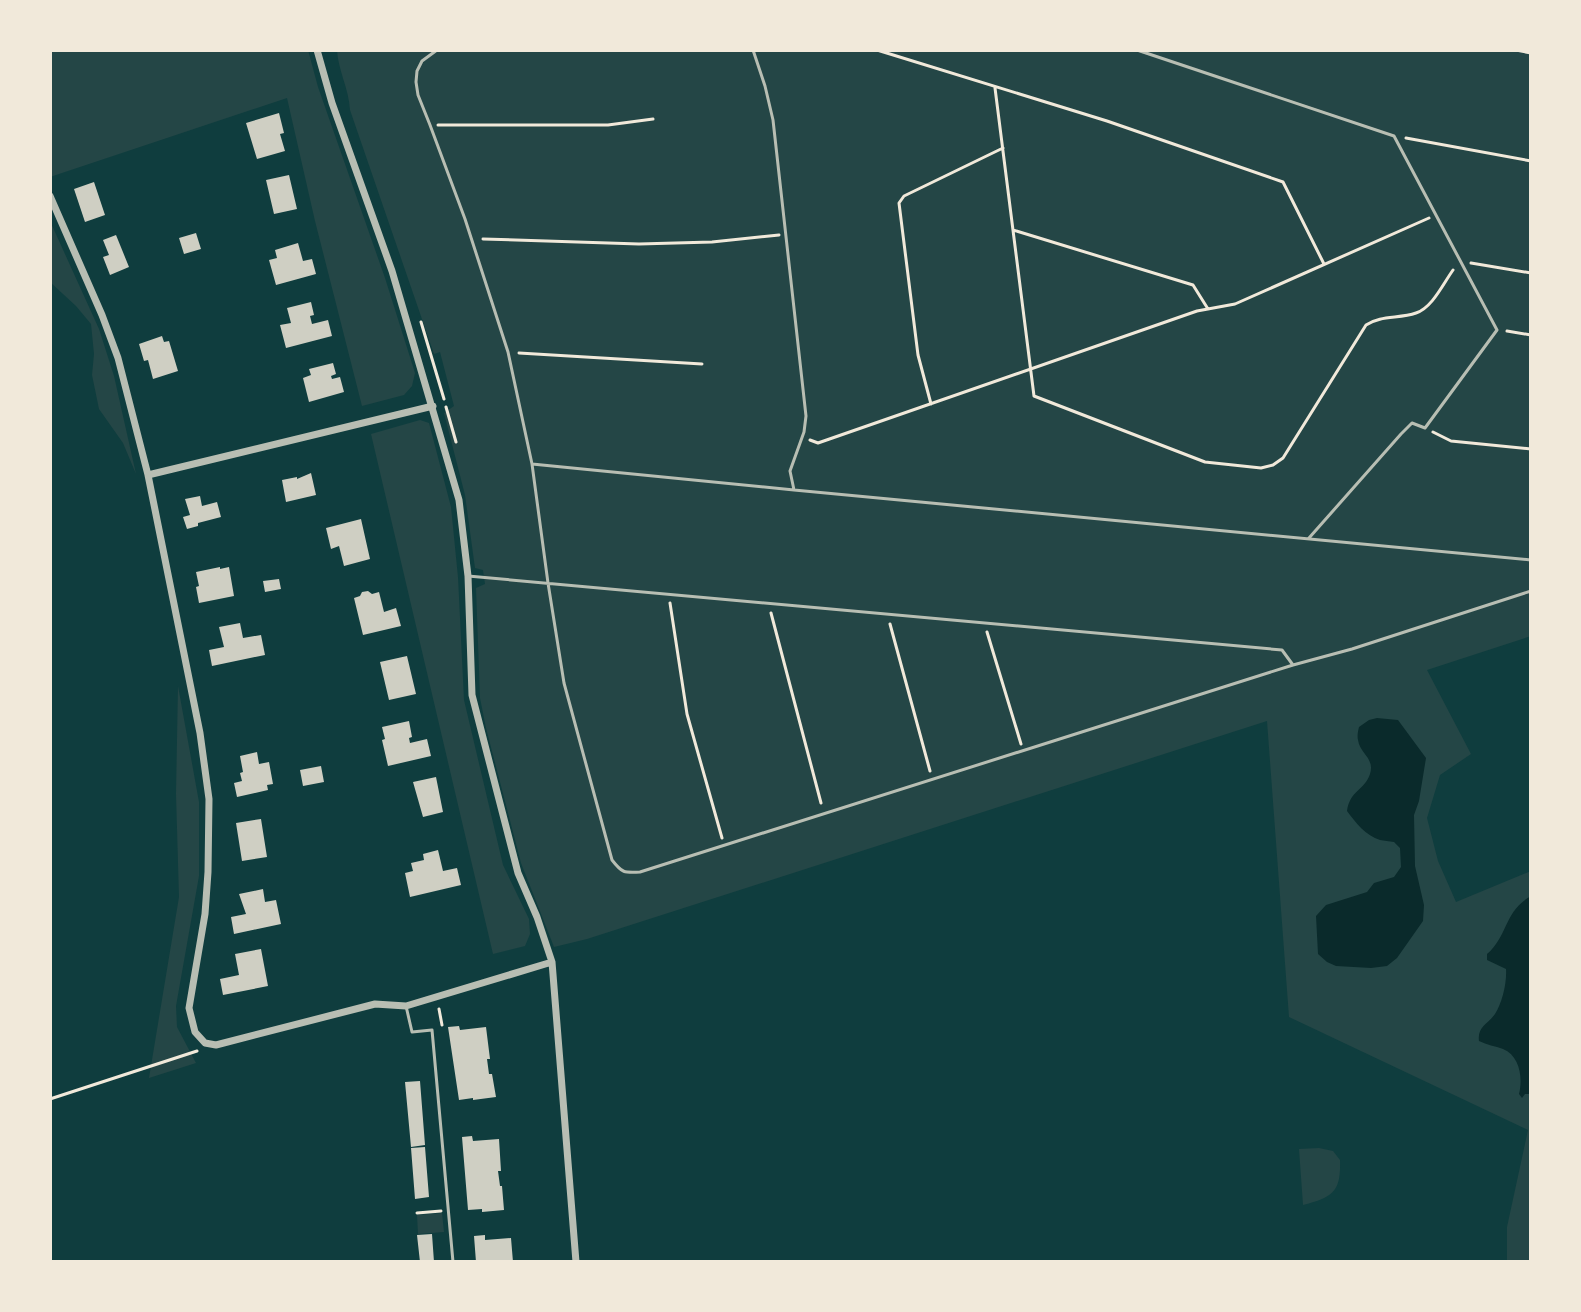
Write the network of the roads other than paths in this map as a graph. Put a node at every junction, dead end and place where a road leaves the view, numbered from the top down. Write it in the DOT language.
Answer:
graph roads {
  1 [pos="317,50"];
  2 [pos="437,50"];
  3 [pos="753,50"];
  4 [pos="1137,50"];
  5 [pos="50,196"];
  6 [pos="433,406"];
  7 [pos="532,464"];
  8 [pos="148,475"];
  9 [pos="794,490"];
  10 [pos="1308,539"];
  11 [pos="1531,560"];
  12 [pos="468,576"];
  13 [pos="548,583"];
  14 [pos="1531,591"];
  15 [pos="1293,665"];
  16 [pos="552,962"];
  17 [pos="406,1006"];
  18 [pos="453,1262"];
  19 [pos="576,1262"];
  1 -- 6 [label="street"];
  2 -- 7 [label="lane"];
  3 -- 9 [label="lane"];
  4 -- 10 [label="lane"];
  5 -- 8 [label="street"];
  6 -- 8 [label="street"];
  6 -- 12 [label="street"];
  7 -- 9 [label="lane"];
  7 -- 13 [label="lane"];
  8 -- 17 [label="street"];
  9 -- 10 [label="lane"];
  10 -- 11 [label="lane"];
  12 -- 13 [label="lane"];
  12 -- 16 [label="street"];
  13 -- 15 [label="lane"];
  13 -- 15 [label="lane"];
  14 -- 15 [label="lane"];
  16 -- 17 [label="street"];
  16 -- 19 [label="street"];
  17 -- 18 [label="lane"];
}
